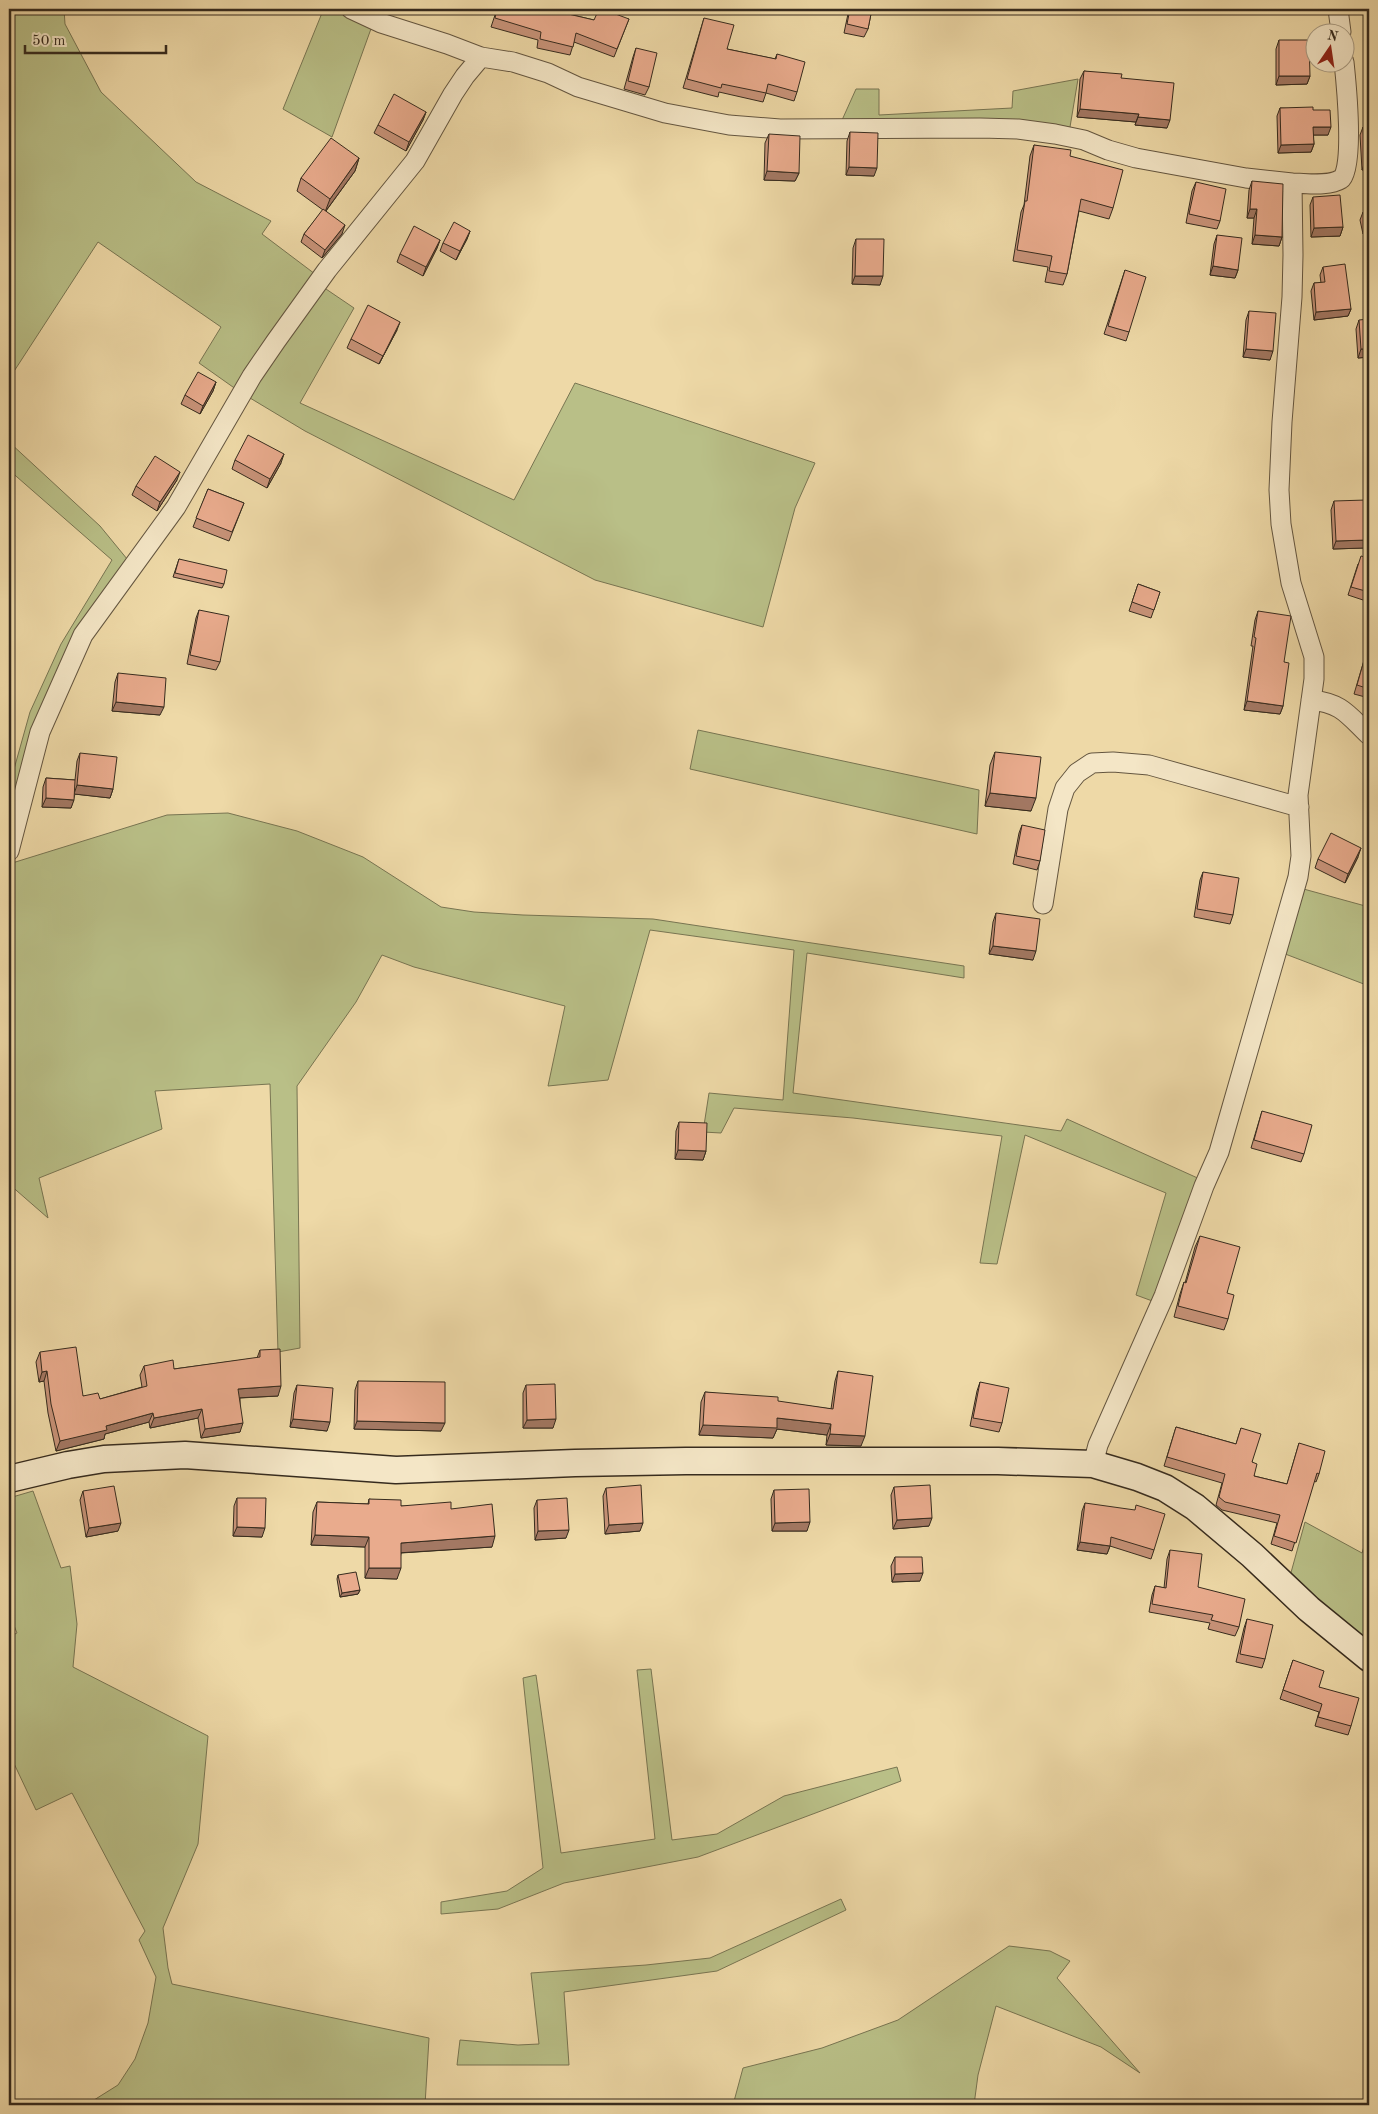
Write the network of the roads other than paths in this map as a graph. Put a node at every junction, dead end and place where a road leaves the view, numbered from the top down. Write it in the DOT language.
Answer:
graph roads {
  1 [pos="352,9"];
  2 [pos="1338,9"];
  3 [pos="1340,22"];
  4 [pos="481,57"];
  5 [pos="1345,72"];
  6 [pos="1292,183"];
  7 [pos="1311,700"];
  8 [pos="1369,735"];
  9 [pos="1299,807"];
  10 [pos="9,851"];
  11 [pos="1043,904"];
  12 [pos="1093,1464"];
  13 [pos="9,1480"];
  14 [pos="1369,1658"];
  1 -- 4 [label="street"];
  2 -- 3 [label="street"];
  4 -- 6 [label="street"];
  4 -- 10 [label="street"];
  5 -- 6 [label="street"];
  6 -- 7 [label="street"];
  7 -- 8 [label="street"];
  7 -- 9 [label="street"];
  9 -- 11 [label="street"];
  9 -- 12 [label="street"];
  12 -- 13 [label="street"];
  12 -- 14 [label="street"];
}
